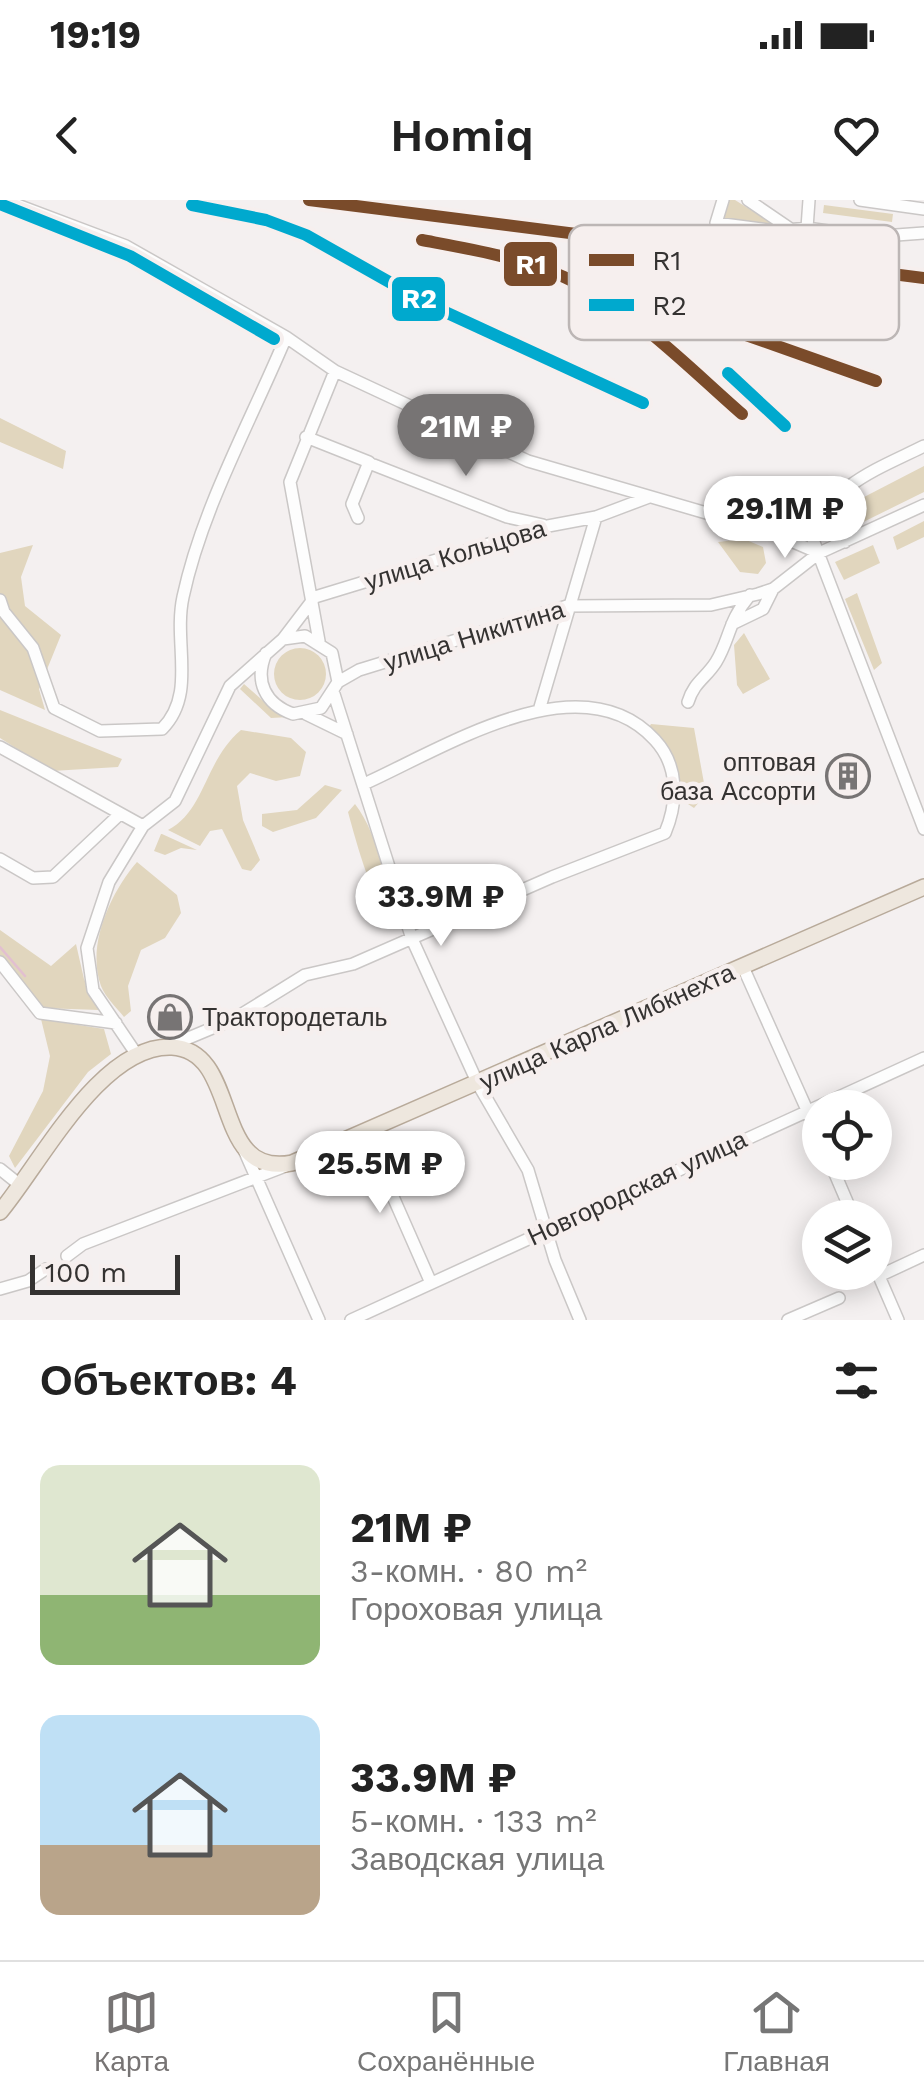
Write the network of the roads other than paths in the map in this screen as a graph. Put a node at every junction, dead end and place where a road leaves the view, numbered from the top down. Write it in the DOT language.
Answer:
graph roads {
  1 [pos="4,200"];
  2 [pos="723,200"];
  3 [pos="748,200"];
  4 [pos="810,200"];
  5 [pos="860,200"];
  6 [pos="879,201"];
  7 [pos="924,209"];
  8 [pos="738,225"];
  9 [pos="785,225"];
  10 [pos="806,225"];
  11 [pos="924,233"];
  12 [pos="899,235"];
  13 [pos="286,338"];
  14 [pos="335,371"];
  15 [pos="306,437"];
  16 [pos="924,446"];
  17 [pos="372,463"];
  18 [pos="649,497"];
  19 [pos="834,497"];
  20 [pos="924,505"];
  21 [pos="820,515"];
  22 [pos="596,517"];
  23 [pos="358,518"];
  24 [pos="548,526"];
  25 [pos="768,532"];
  26 [pos="850,542"];
  27 [pos="818,553"];
  28 [pos="773,590"];
  29 [pos="750,595"];
  30 [pos="314,597"];
  31 [pos="0,600"];
  32 [pos="567,606"];
  33 [pos="728,626"];
  34 [pos="283,639"];
  35 [pos="319,640"];
  36 [pos="266,653"];
  37 [pos="332,653"];
  38 [pos="359,670"];
  39 [pos="239,675"];
  40 [pos="336,688"];
  41 [pos="263,690"];
  42 [pos="688,702"];
  43 [pos="540,707"];
  44 [pos="306,714"];
  45 [pos="347,734"];
  46 [pos="0,748"];
  47 [pos="364,784"];
  48 [pos="120,814"];
  49 [pos="143,826"];
  50 [pos="924,829"];
  51 [pos="0,859"];
  52 [pos="924,887"];
  53 [pos="412,939"];
  54 [pos="0,962"];
  55 [pos="743,967"];
  56 [pos="116,1023"];
  57 [pos="167,1047"];
  58 [pos="137,1055"];
  59 [pos="924,1058"];
  60 [pos="478,1084"];
  61 [pos="851,1090"];
  62 [pos="802,1098"];
  63 [pos="802,1111"];
  64 [pos="365,1133"];
  65 [pos="243,1148"];
  66 [pos="292,1163"];
  67 [pos="0,1168"];
  68 [pos="257,1178"];
  69 [pos="20,1185"];
  70 [pos="0,1212"];
  71 [pos="549,1230"];
  72 [pos="924,1255"];
  73 [pos="67,1256"];
  74 [pos="892,1266"];
  75 [pos="46,1269"];
  76 [pos="431,1283"];
  77 [pos="0,1289"];
  78 [pos="885,1290"];
  79 [pos="838,1298"];
  80 [pos="319,1320"];
  81 [pos="352,1320"];
  82 [pos="580,1320"];
  83 [pos="788,1320"];
  84 [pos="898,1320"];
  1 -- 13 [label="street"];
  2 -- 8 [label="street"];
  3 -- 9 [label="street"];
  4 -- 10 [label="street"];
  5 -- 6 [label="street"];
  6 -- 7 [label="street"];
  11 -- 12 [label="street"];
  13 -- 14 [label="street"];
  13 -- 31 [label="street"];
  14 -- 15 [label="street"];
  14 -- 18 [label="street"];
  15 -- 17 [label="street"];
  15 -- 30 [label="street"];
  16 -- 19 [label="street"];
  17 -- 23 [label="street"];
  17 -- 24 [label="street"];
  18 -- 22 [label="street, улица Кольцова"];
  18 -- 25 [label="street"];
  19 -- 21 [label="street"];
  19 -- 26 [label="street"];
  20 -- 26 [label="street, улица Никитина"];
  21 -- 25 [label="street"];
  21 -- 27 [label="street"];
  22 -- 24 [label="street, улица Кольцова"];
  22 -- 32 [label="street"];
  24 -- 30 [label="street, улица Кольцова"];
  25 -- 27 [label="street"];
  26 -- 27 [label="street, улица Никитина"];
  27 -- 28 [label="street, улица Никитина"];
  27 -- 50 [label="street"];
  28 -- 29 [label="street, улица Никитина"];
  28 -- 33 [label="street"];
  29 -- 32 [label="street, улица Никитина"];
  29 -- 33 [label="street"];
  30 -- 34 [label="street"];
  30 -- 35 [label="street"];
  32 -- 38 [label="street, улица Никитина"];
  32 -- 43 [label="street"];
  33 -- 42 [label="street"];
  34 -- 35 [label="street"];
  34 -- 36 [label="street"];
  35 -- 37 [label="street"];
  36 -- 39 [label="street"];
  36 -- 41 [label="street"];
  37 -- 38 [label="street"];
  37 -- 40 [label="street"];
  38 -- 40 [label="street, улица Никитина"];
  39 -- 41 [label="street"];
  39 -- 49 [label="street"];
  40 -- 44 [label="street"];
  40 -- 45 [label="street"];
  41 -- 44 [label="street"];
  43 -- 47 [label="street"];
  43 -- 53 [label="street"];
  44 -- 45 [label="street"];
  45 -- 47 [label="street"];
  46 -- 48 [label="street"];
  47 -- 53 [label="street"];
  48 -- 49 [label="street"];
  48 -- 51 [label="street"];
  49 -- 56 [label="street"];
  52 -- 55 [label="main road, улица Карла Либкнехта"];
  53 -- 57 [label="street"];
  53 -- 60 [label="street"];
  54 -- 56 [label="street"];
  55 -- 60 [label="main road, улица Карла Либкнехта"];
  55 -- 62 [label="street"];
  56 -- 58 [label="street"];
  57 -- 58 [label="main road"];
  57 -- 65 [label="main road"];
  58 -- 69 [label="main road"];
  59 -- 61 [label="street, Новгородская улица"];
  60 -- 64 [label="main road, улица Карла Либкнехта"];
  60 -- 71 [label="street"];
  63 -- 71 [label="street, Новгородская улица"];
  64 -- 66 [label="main road, улица Карла Либкнехта"];
  64 -- 76 [label="street"];
  65 -- 66 [label="main road"];
  65 -- 68 [label="street"];
  66 -- 68 [label="street, улица Карла Либкнехта"];
  67 -- 69 [label="street"];
  68 -- 73 [label="street, улица Карла Либкнехта"];
  68 -- 80 [label="street"];
  69 -- 70 [label="main road"];
  71 -- 76 [label="street, Новгородская улица"];
  71 -- 82 [label="street"];
  72 -- 74 [label="street"];
  75 -- 77 [label="street"];
  76 -- 81 [label="street, Новгородская улица"];
  78 -- 84 [label="street"];
  79 -- 83 [label="street"];
}
